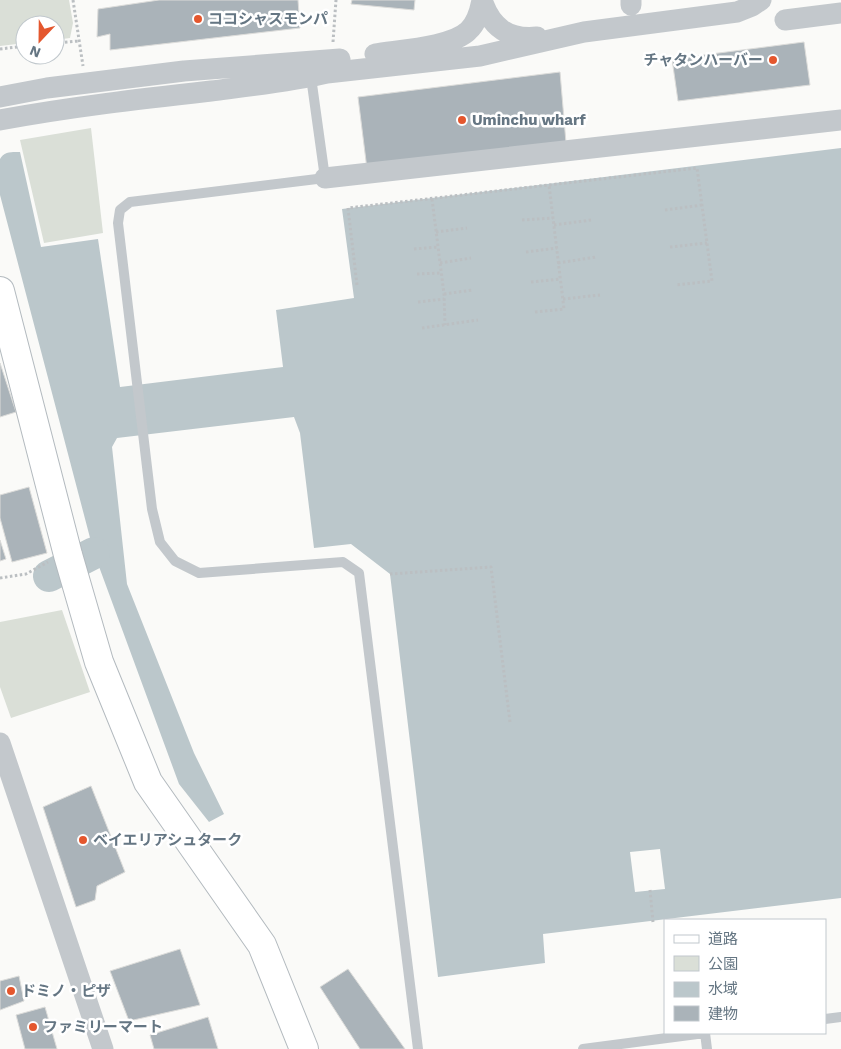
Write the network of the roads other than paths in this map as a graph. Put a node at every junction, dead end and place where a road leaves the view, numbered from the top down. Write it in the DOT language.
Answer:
graph roads {
  1 [pos="482,0"];
  2 [pos="761,0"];
  3 [pos="841,13"];
  4 [pos="786,20"];
  5 [pos="579,33"];
  6 [pos="311,77"];
  7 [pos="0,96"];
  8 [pos="0,120"];
  9 [pos="841,120"];
  10 [pos="325,178"];
  11 [pos="0,291"];
  12 [pos="0,743"];
  13 [pos="841,1017"];
  14 [pos="826,1019"];
  15 [pos="697,1034"];
  16 [pos="705,1034"];
  17 [pos="103,1049"];
  18 [pos="304,1049"];
  19 [pos="418,1049"];
  20 [pos="582,1049"];
  21 [pos="707,1049"];
  1 -- 5 [label="street"];
  1 -- 7 [label="street"];
  2 -- 5 [label="street"];
  3 -- 4 [label="street"];
  5 -- 6 [label="street"];
  6 -- 8 [label="street"];
  6 -- 10 [label="lane"];
  9 -- 10 [label="street"];
  10 -- 19 [label="lane"];
  11 -- 18 [label="street"];
  12 -- 17 [label="street"];
  13 -- 14 [label="lane"];
  15 -- 20 [label="lane"];
  16 -- 21 [label="lane"];
}
